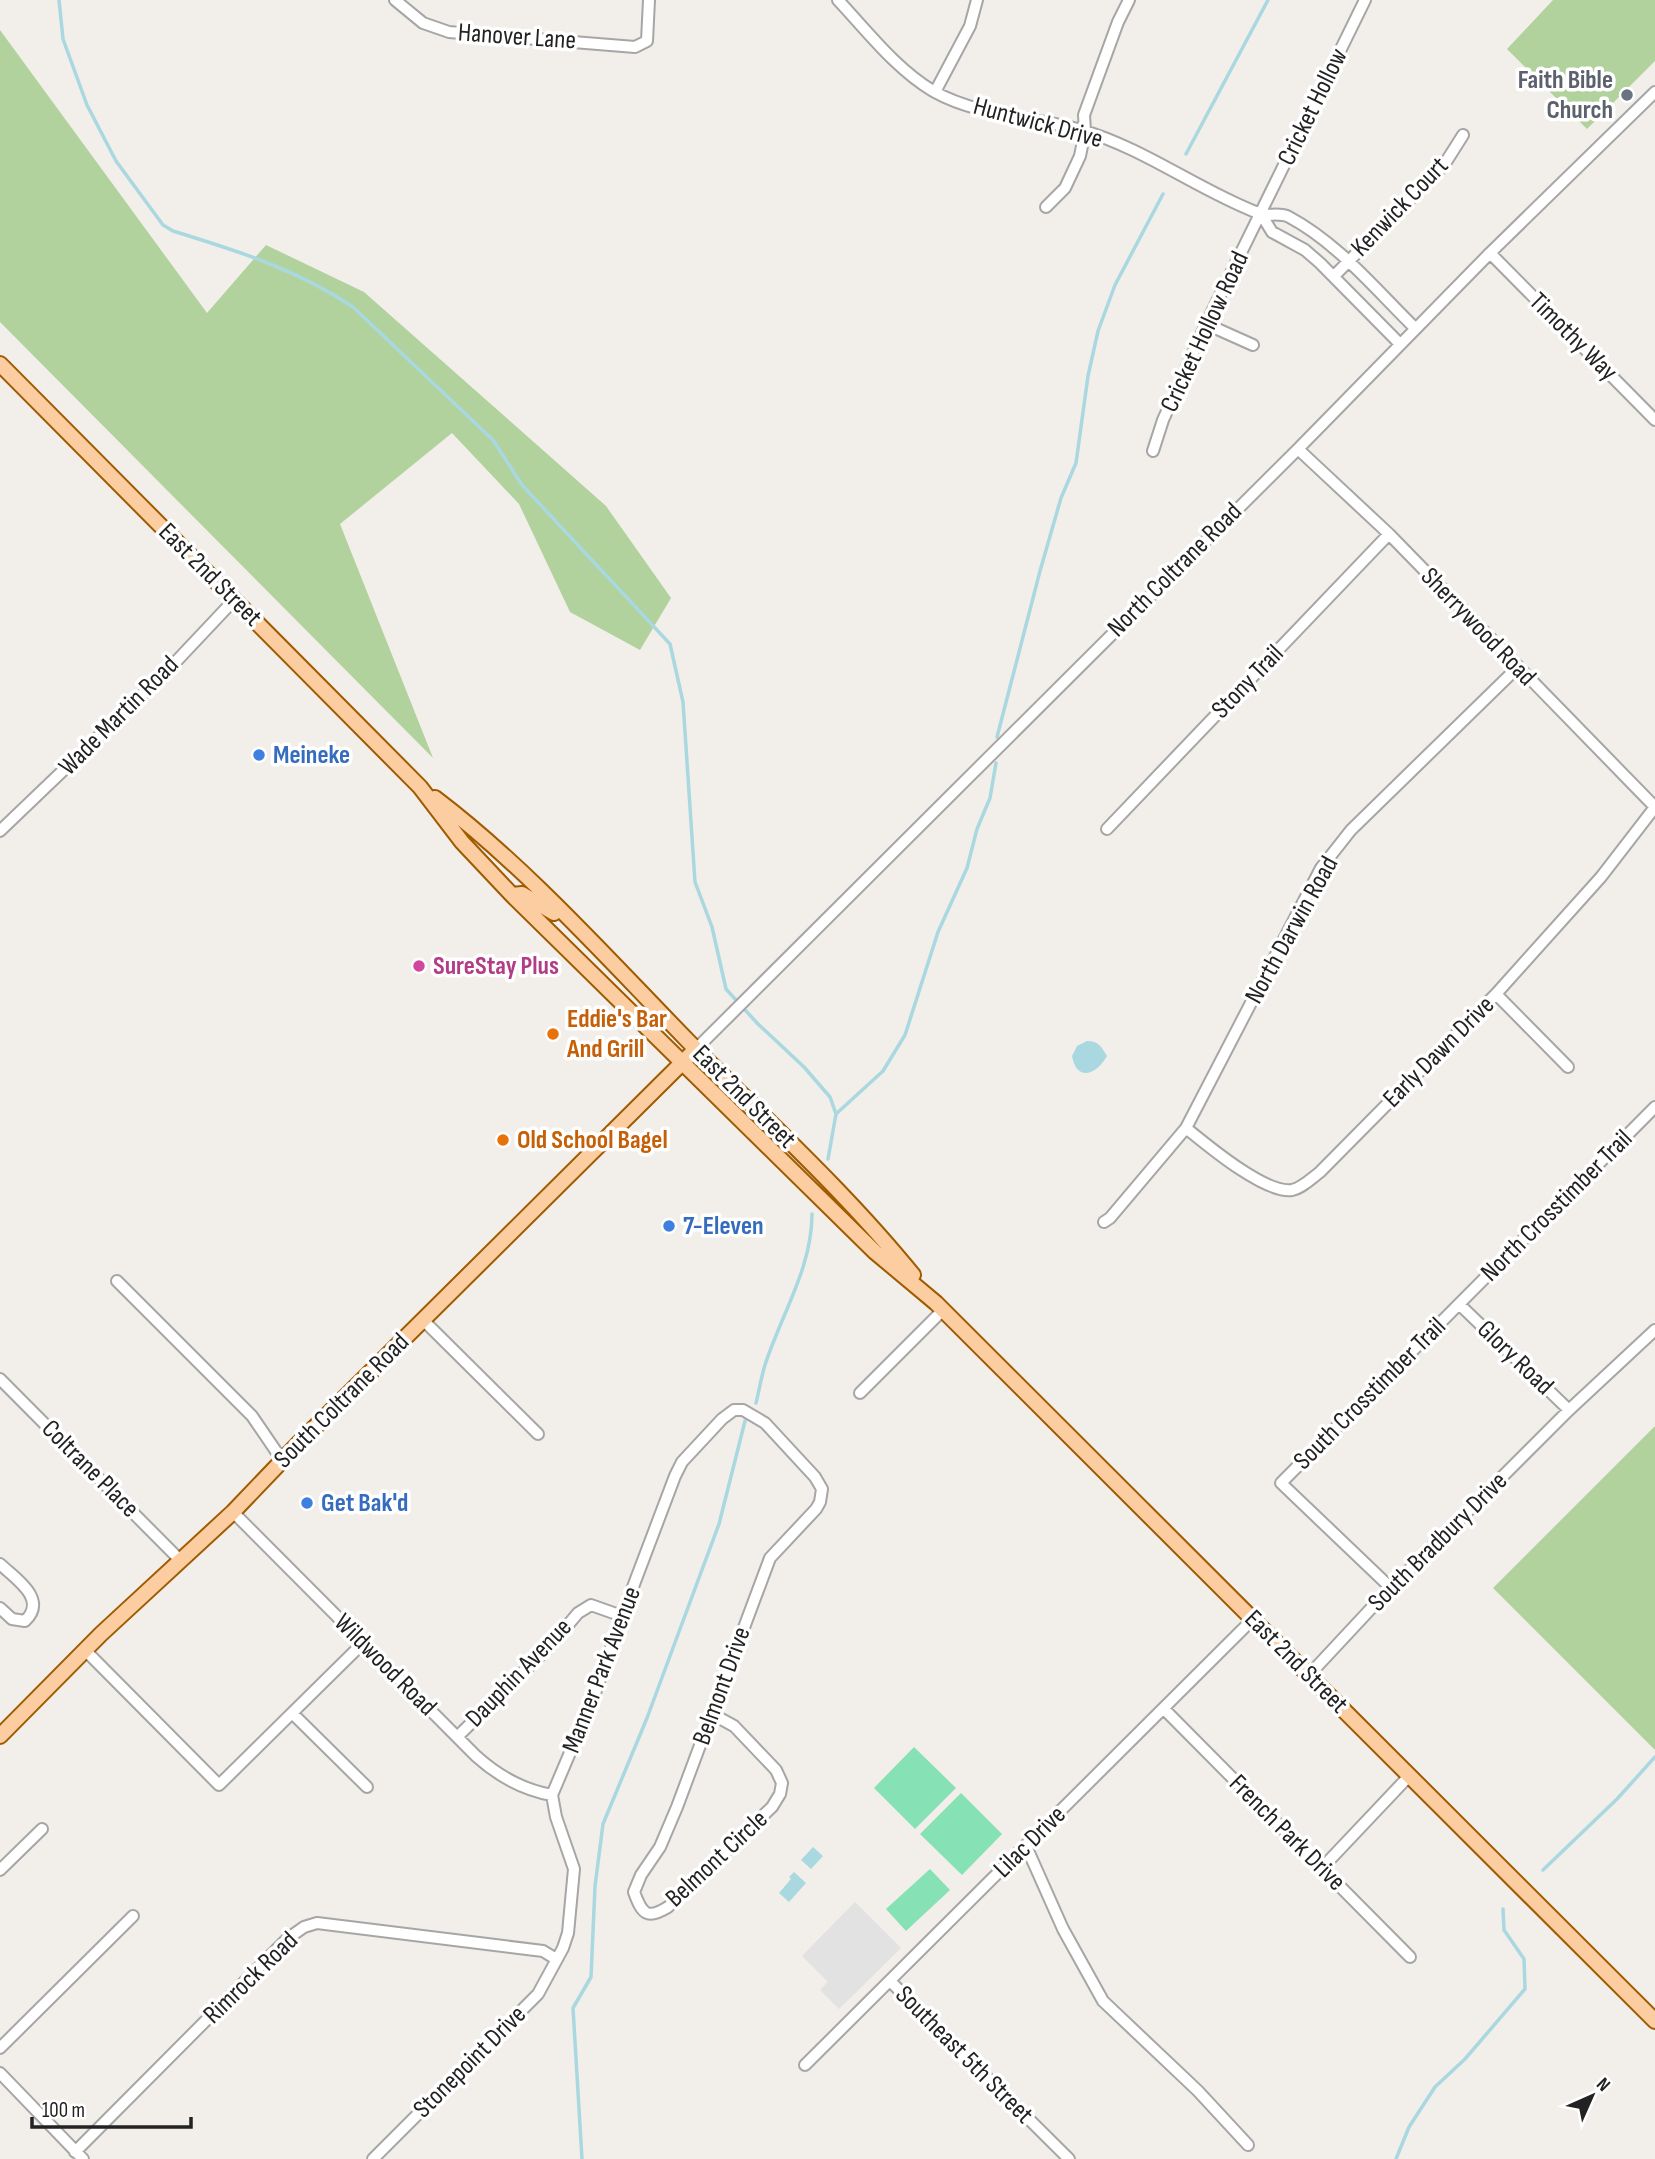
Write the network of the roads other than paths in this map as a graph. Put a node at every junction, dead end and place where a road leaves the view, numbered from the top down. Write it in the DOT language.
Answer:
graph roads {
  1 [pos="395,0"];
  2 [pos="649,0"];
  3 [pos="838,0"];
  4 [pos="977,0"];
  5 [pos="1129,0"];
  6 [pos="1365,0"];
  7 [pos="935,92"];
  8 [pos="1655,92"];
  9 [pos="1085,131"];
  10 [pos="1463,135"];
  11 [pos="1046,207"];
  12 [pos="1261,214"];
  13 [pos="1490,253"];
  14 [pos="1348,262"];
  15 [pos="1334,276"];
  16 [pos="1206,324"];
  17 [pos="1415,328"];
  18 [pos="1400,344"];
  19 [pos="1253,345"];
  20 [pos="0,364"];
  21 [pos="1655,421"];
  22 [pos="1298,449"];
  23 [pos="1153,451"];
  24 [pos="1389,534"];
  25 [pos="235,599"];
  26 [pos="1517,668"];
  27 [pos="420,787"];
  28 [pos="1655,807"];
  29 [pos="1107,829"];
  30 [pos="0,831"];
  31 [pos="512,895"];
  32 [pos="573,925"];
  33 [pos="1496,994"];
  34 [pos="696,1049"];
  35 [pos="682,1064"];
  36 [pos="1568,1067"];
  37 [pos="1655,1107"];
  38 [pos="1186,1128"];
  39 [pos="1104,1222"];
  40 [pos="117,1281"];
  41 [pos="1460,1305"];
  42 [pos="939,1307"];
  43 [pos="424,1320"];
  44 [pos="1655,1329"];
  45 [pos="0,1379"];
  46 [pos="860,1393"];
  47 [pos="1570,1410"];
  48 [pos="538,1434"];
  49 [pos="282,1460"];
  50 [pos="822,1489"];
  51 [pos="233,1512"];
  52 [pos="180,1560"];
  53 [pos="0,1564"];
  54 [pos="1392,1589"];
  55 [pos="0,1608"];
  56 [pos="622,1616"];
  57 [pos="1253,1619"];
  58 [pos="363,1643"];
  59 [pos="85,1650"];
  60 [pos="1309,1675"];
  61 [pos="1164,1709"];
  62 [pos="292,1713"];
  63 [pos="712,1714"];
  64 [pos="0,1736"];
  65 [pos="457,1737"];
  66 [pos="1410,1775"];
  67 [pos="367,1787"];
  68 [pos="552,1795"];
  69 [pos="42,1829"];
  70 [pos="1026,1846"];
  71 [pos="1322,1868"];
  72 [pos="0,1870"];
  73 [pos="634,1892"];
  74 [pos="133,1916"];
  75 [pos="1410,1957"];
  76 [pos="556,1959"];
  77 [pos="890,1981"];
  78 [pos="1655,2021"];
  79 [pos="0,2048"];
  80 [pos="806,2065"];
  81 [pos="0,2073"];
  82 [pos="1248,2145"];
  83 [pos="79,2155"];
  84 [pos="373,2159"];
  85 [pos="1069,2159"];
  1 -- 2 [label="street, Hanover Lane"];
  3 -- 7 [label="street, Huntwick Drive"];
  4 -- 7 [label="street"];
  5 -- 9 [label="street"];
  6 -- 12 [label="street, Cricket Hollow"];
  7 -- 9 [label="street, Huntwick Drive"];
  8 -- 13 [label="street, North Coltrane Road"];
  9 -- 11 [label="street"];
  9 -- 12 [label="street, Huntwick Drive"];
  10 -- 14 [label="street, Kenwick Court"];
  12 -- 14 [label="street, Huntwick Drive"];
  12 -- 15 [label="street, Huntwick Drive"];
  12 -- 16 [label="street, Cricket Hollow Road"];
  13 -- 17 [label="street, North Coltrane Road"];
  13 -- 21 [label="street, Timothy Way"];
  14 -- 15 [label="street, Kenwick Court"];
  14 -- 17 [label="street, Huntwick Drive"];
  15 -- 18 [label="street, Huntwick Drive"];
  16 -- 19 [label="street"];
  16 -- 23 [label="street, Cricket Hollow Road"];
  17 -- 18 [label="street, North Coltrane Road"];
  18 -- 22 [label="street, North Coltrane Road"];
  20 -- 25 [label="main road, East 2nd Street"];
  22 -- 24 [label="street, Sherrywood Road"];
  22 -- 34 [label="street, North Coltrane Road"];
  24 -- 26 [label="street, Sherrywood Road"];
  24 -- 29 [label="street, Stony Trail"];
  25 -- 27 [label="main road, East 2nd Street"];
  25 -- 30 [label="street, Wade Martin Road"];
  26 -- 28 [label="street, Sherrywood Road"];
  26 -- 38 [label="street, North Darwin Road"];
  27 -- 31 [label="main road, East 2nd Street"];
  27 -- 32 [label="main road, East 2nd Street"];
  28 -- 33 [label="street, Early Dawn Drive"];
  31 -- 32 [label="main road"];
  31 -- 35 [label="main road, East 2nd Street"];
  32 -- 34 [label="main road, East 2nd Street"];
  33 -- 36 [label="street"];
  33 -- 38 [label="street, Early Dawn Drive"];
  34 -- 35 [label="main road, South Coltrane Road"];
  34 -- 42 [label="main road, East 2nd Street"];
  35 -- 42 [label="main road, East 2nd Street"];
  35 -- 43 [label="main road, South Coltrane Road"];
  37 -- 41 [label="street, North Crosstimber Trail"];
  38 -- 39 [label="street, North Darwin Road"];
  40 -- 49 [label="street"];
  41 -- 47 [label="street, Glory Road"];
  41 -- 54 [label="street, South Crosstimber Trail"];
  42 -- 46 [label="street"];
  42 -- 57 [label="main road, East 2nd Street"];
  43 -- 48 [label="street"];
  43 -- 49 [label="main road, South Coltrane Road"];
  44 -- 47 [label="street, South Bradbury Drive"];
  45 -- 52 [label="street, Coltrane Place"];
  47 -- 54 [label="street, South Bradbury Drive"];
  49 -- 51 [label="main road, South Coltrane Road"];
  50 -- 56 [label="street, Manner Park Avenue"];
  50 -- 63 [label="street, Belmont Drive"];
  51 -- 52 [label="main road, South Coltrane Road"];
  51 -- 58 [label="street, Wildwood Road"];
  52 -- 59 [label="main road, South Coltrane Road"];
  53 -- 55 [label="street"];
  54 -- 60 [label="street, South Bradbury Drive"];
  56 -- 65 [label="street, Dauphin Avenue"];
  56 -- 68 [label="street, Manner Park Avenue"];
  57 -- 60 [label="main road, East 2nd Street"];
  57 -- 61 [label="street, Lilac Drive"];
  58 -- 62 [label="street"];
  58 -- 65 [label="street, Wildwood Road"];
  59 -- 62 [label="street"];
  59 -- 64 [label="main road, South Coltrane Road"];
  60 -- 66 [label="main road, East 2nd Street"];
  61 -- 70 [label="street, Lilac Drive"];
  61 -- 71 [label="street, French Park Drive"];
  62 -- 67 [label="street"];
  63 -- 73 [label="street, Belmont Drive"];
  63 -- 73 [label="street, Belmont Circle"];
  65 -- 68 [label="street, Wildwood Road"];
  66 -- 71 [label="street"];
  66 -- 78 [label="main road, East 2nd Street"];
  68 -- 76 [label="street"];
  69 -- 72 [label="street"];
  70 -- 77 [label="street, Lilac Drive"];
  70 -- 82 [label="street"];
  71 -- 75 [label="street, French Park Drive"];
  74 -- 79 [label="street"];
  76 -- 83 [label="street, Rimrock Road"];
  76 -- 84 [label="street, Stonepoint Drive"];
  77 -- 80 [label="street, Lilac Drive"];
  77 -- 85 [label="street, Southeast 5th Street"];
  81 -- 83 [label="street"];
}
